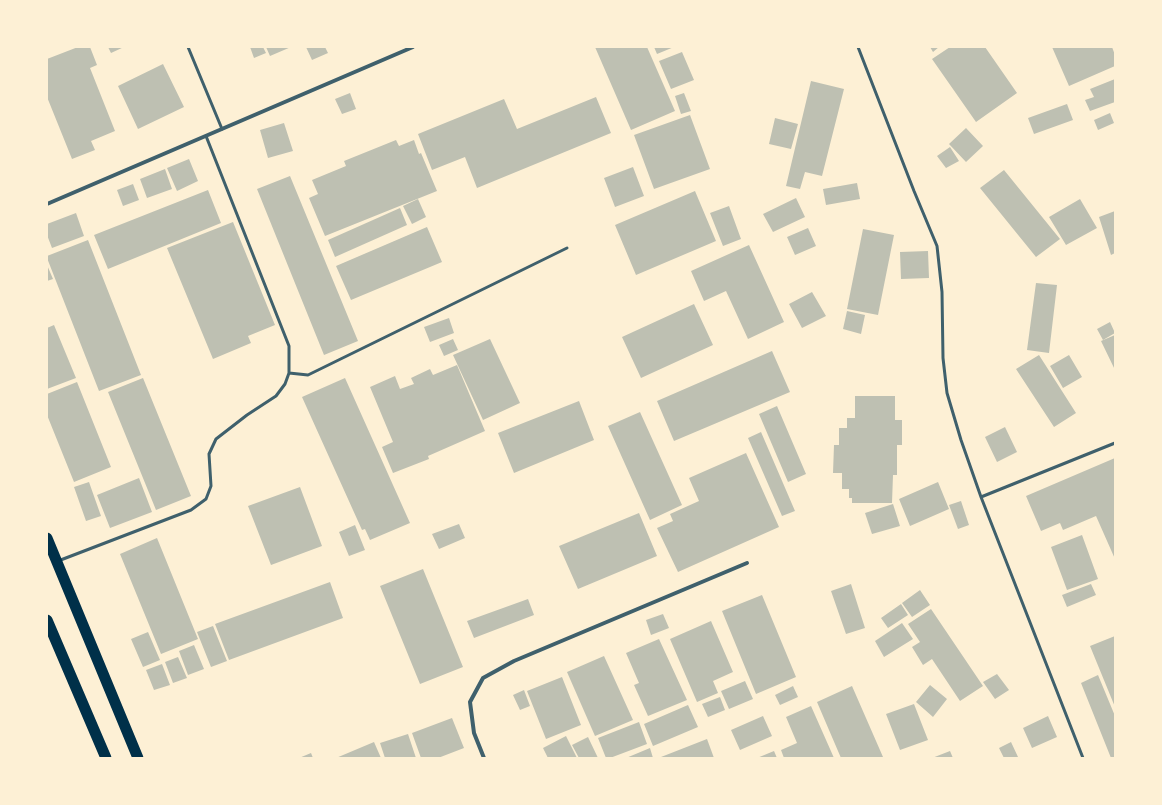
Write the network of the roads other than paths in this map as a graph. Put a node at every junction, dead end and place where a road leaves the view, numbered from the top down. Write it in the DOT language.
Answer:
graph roads {
  1 [pos="188,47"];
  2 [pos="413,47"];
  3 [pos="858,47"];
  4 [pos="222,129"];
  5 [pos="206,136"];
  6 [pos="47,204"];
  7 [pos="567,248"];
  8 [pos="289,374"];
  9 [pos="1115,443"];
  10 [pos="981,497"];
  11 [pos="47,538"];
  12 [pos="57,561"];
  13 [pos="747,563"];
  14 [pos="47,620"];
  15 [pos="106,758"];
  16 [pos="138,758"];
  17 [pos="484,758"];
  18 [pos="1083,758"];
  1 -- 4 [label="lane"];
  2 -- 4 [label="street"];
  3 -- 10 [label="lane"];
  4 -- 5 [label="street"];
  5 -- 6 [label="street"];
  5 -- 8 [label="lane"];
  7 -- 8 [label="lane"];
  8 -- 12 [label="lane"];
  9 -- 10 [label="lane"];
  10 -- 18 [label="lane"];
  11 -- 12 [label="highway"];
  12 -- 16 [label="highway"];
  13 -- 17 [label="street"];
  14 -- 15 [label="highway"];
}
